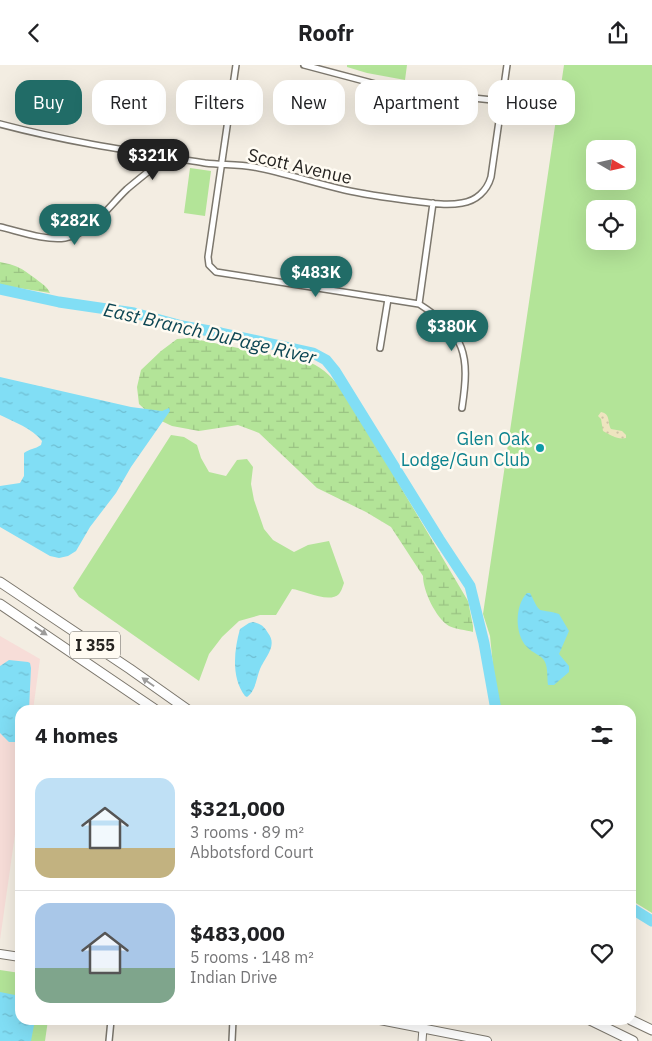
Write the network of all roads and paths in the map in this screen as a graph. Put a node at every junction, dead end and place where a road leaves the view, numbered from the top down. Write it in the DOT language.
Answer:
graph roads {
  1 [pos="236,65"];
  2 [pos="304,65"];
  3 [pos="508,65"];
  4 [pos="506,80"];
  5 [pos="488,100"];
  6 [pos="0,124"];
  7 [pos="499,125"];
  8 [pos="166,157"];
  9 [pos="221,165"];
  10 [pos="434,203"];
  11 [pos="0,227"];
  12 [pos="388,299"];
  13 [pos="419,304"];
  14 [pos="380,348"];
  15 [pos="462,408"];
  16 [pos="0,583"];
  17 [pos="0,604"];
  18 [pos="149,705"];
  19 [pos="181,705"];
  20 [pos="0,954"];
  21 [pos="15,956"];
  22 [pos="636,1022"];
  23 [pos="111,1025"];
  24 [pos="233,1025"];
  25 [pos="411,1025"];
  26 [pos="600,1025"];
  27 [pos="423,1027"];
  28 [pos="652,1029"];
  29 [pos="109,1041"];
  30 [pos="232,1041"];
  31 [pos="422,1041"];
  32 [pos="487,1041"];
  33 [pos="633,1041"];
  1 -- 9 [label="street"];
  2 -- 5 [label="street"];
  3 -- 4 [label="street"];
  6 -- 8 [label="street, Scott Avenue"];
  7 -- 10 [label="street, Scott Avenue"];
  8 -- 9 [label="street, Scott Avenue"];
  8 -- 11 [label="street"];
  9 -- 10 [label="street, Scott Avenue"];
  9 -- 12 [label="street"];
  10 -- 13 [label="street"];
  12 -- 13 [label="street"];
  12 -- 14 [label="street"];
  13 -- 15 [label="street"];
  19 -- 16 [label="highway, I 355, one-way"];
  17 -- 18 [label="highway, I 355, one-way"];
  20 -- 21 [label="main road"];
  22 -- 28 [label="highway"];
  23 -- 29 [label="street"];
  24 -- 30 [label="street"];
  25 -- 27 [label="main road"];
  26 -- 33 [label="highway"];
  27 -- 31 [label="street"];
  27 -- 32 [label="main road"];
}
